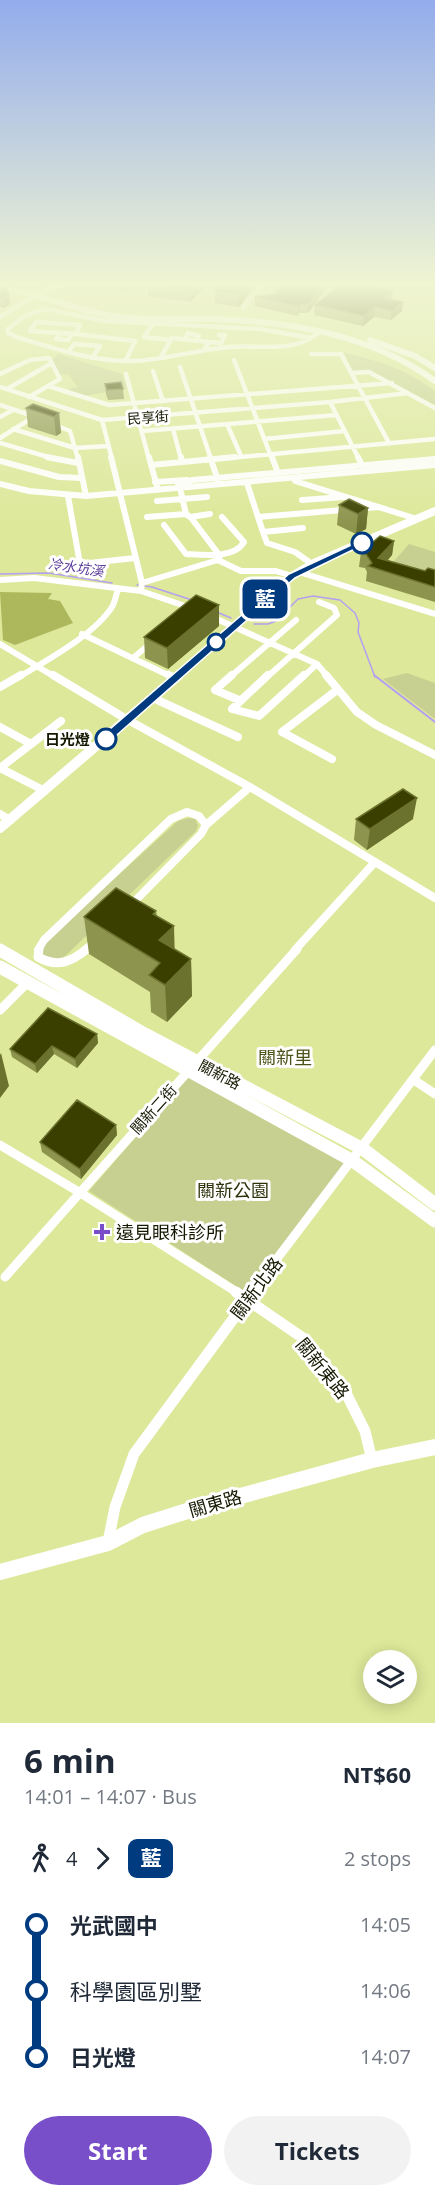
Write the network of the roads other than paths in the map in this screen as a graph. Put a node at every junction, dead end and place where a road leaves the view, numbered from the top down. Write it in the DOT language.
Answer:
graph roads {
  1 [pos="18,364"];
  2 [pos="45,364"];
  3 [pos="52,364"];
  4 [pos="236,364"];
  5 [pos="347,364"];
  6 [pos="409,364"];
  7 [pos="180,367"];
  8 [pos="422,370"];
  9 [pos="153,371"];
  10 [pos="351,372"];
  11 [pos="0,374"];
  12 [pos="126,374"];
  13 [pos="435,377"];
  14 [pos="435,381"];
  15 [pos="392,383"];
  16 [pos="48,386"];
  17 [pos="358,386"];
  18 [pos="0,387"];
  19 [pos="7,389"];
  20 [pos="408,393"];
  21 [pos="246,394"];
  22 [pos="29,397"];
  23 [pos="364,398"];
  24 [pos="191,399"];
  25 [pos="163,401"];
  26 [pos="330,402"];
  27 [pos="133,403"];
  28 [pos="54,404"];
  29 [pos="0,405"];
  30 [pos="252,408"];
  31 [pos="435,408"];
  32 [pos="46,409"];
  33 [pos="13,410"];
  34 [pos="196,413"];
  35 [pos="36,415"];
  36 [pos="337,415"];
  37 [pos="0,417"];
  38 [pos="137,418"];
  39 [pos="102,420"];
  40 [pos="258,422"];
  41 [pos="228,424"];
  42 [pos="200,427"];
  43 [pos="13,429"];
  44 [pos="174,429"];
  45 [pos="142,431"];
  46 [pos="345,431"];
  47 [pos="0,438"];
  48 [pos="264,439"];
  49 [pos="435,439"];
  50 [pos="0,443"];
  51 [pos="389,443"];
  52 [pos="108,446"];
  53 [pos="353,447"];
  54 [pos="75,448"];
  55 [pos="270,454"];
  56 [pos="241,456"];
  57 [pos="435,459"];
  58 [pos="210,460"];
  59 [pos="0,461"];
  60 [pos="182,462"];
  61 [pos="78,463"];
  62 [pos="151,465"];
  63 [pos="435,465"];
  64 [pos="364,469"];
  65 [pos="278,473"];
  66 [pos="216,477"];
  67 [pos="82,478"];
  68 [pos="288,479"];
  69 [pos="192,480"];
  70 [pos="280,480"];
  71 [pos="155,482"];
  72 [pos="247,483"];
  73 [pos="0,484"];
  74 [pos="219,484"];
  75 [pos="317,486"];
  76 [pos="178,488"];
  77 [pos="158,490"];
  78 [pos="120,494"];
  79 [pos="68,496"];
  80 [pos="86,496"];
  81 [pos="348,496"];
  82 [pos="207,497"];
  83 [pos="322,498"];
  84 [pos="183,499"];
  85 [pos="302,500"];
  86 [pos="157,501"];
  87 [pos="379,507"];
  88 [pos="327,511"];
  89 [pos="435,511"];
  90 [pos="186,514"];
  91 [pos="210,514"];
  92 [pos="147,517"];
  93 [pos="222,517"];
  94 [pos="258,517"];
  95 [pos="192,519"];
  96 [pos="417,519"];
  97 [pos="164,525"];
  98 [pos="303,528"];
  99 [pos="263,532"];
  100 [pos="135,558"];
  101 [pos="219,558"];
  102 [pos="312,564"];
  103 [pos="295,574"];
  104 [pos="0,579"];
  105 [pos="142,583"];
  106 [pos="118,589"];
  107 [pos="141,591"];
  108 [pos="319,602"];
  109 [pos="204,613"];
  110 [pos="435,614"];
  111 [pos="185,616"];
  112 [pos="296,621"];
  113 [pos="234,626"];
  114 [pos="82,634"];
  115 [pos="159,637"];
  116 [pos="270,642"];
  117 [pos="0,644"];
  118 [pos="293,652"];
  119 [pos="132,658"];
  120 [pos="38,664"];
  121 [pos="316,664"];
  122 [pos="175,678"];
  123 [pos="0,687"];
  124 [pos="337,690"];
  125 [pos="153,698"];
  126 [pos="239,700"];
  127 [pos="128,720"];
  128 [pos="61,721"];
  129 [pos="0,727"];
  130 [pos="238,737"];
  131 [pos="31,744"];
  132 [pos="435,755"];
  133 [pos="333,759"];
  134 [pos="0,768"];
  135 [pos="250,787"];
  136 [pos="45,791"];
  137 [pos="0,814"];
  138 [pos="10,820"];
  139 [pos="206,825"];
  140 [pos="0,828"];
  141 [pos="375,862"];
  142 [pos="435,898"];
  143 [pos="123,913"];
  144 [pos="99,937"];
  145 [pos="0,950"];
  146 [pos="34,962"];
  147 [pos="59,965"];
  148 [pos="0,967"];
  149 [pos="48,976"];
  150 [pos="28,982"];
  151 [pos="0,1010"];
  152 [pos="435,1050"];
  153 [pos="191,1066"];
  154 [pos="414,1080"];
  155 [pos="435,1094"];
  156 [pos="0,1145"];
  157 [pos="363,1149"];
  158 [pos="353,1161"];
  159 [pos="79,1192"];
  160 [pos="435,1204"];
  161 [pos="435,1221"];
  162 [pos="5,1277"];
  163 [pos="247,1299"];
  164 [pos="435,1447"];
  165 [pos="372,1460"];
  166 [pos="108,1543"];
  167 [pos="0,1572"];
  1 -- 11 [label="street"];
  2 -- 19 [label="street"];
  3 -- 16 [label="street"];
  4 -- 21 [label="street"];
  5 -- 10 [label="street"];
  6 -- 8 [label="street"];
  7 -- 24 [label="street"];
  8 -- 13 [label="street"];
  8 -- 14 [label="street"];
  9 -- 25 [label="street"];
  10 -- 15 [label="street"];
  10 -- 17 [label="street"];
  12 -- 27 [label="street"];
  15 -- 17 [label="street"];
  15 -- 20 [label="street"];
  16 -- 22 [label="street"];
  16 -- 27 [label="street"];
  17 -- 21 [label="street"];
  17 -- 23 [label="street"];
  18 -- 19 [label="street, 民享街"];
  19 -- 22 [label="street, 民享街"];
  20 -- 23 [label="street, 民享街"];
  20 -- 31 [label="street"];
  21 -- 24 [label="street"];
  21 -- 30 [label="street"];
  22 -- 28 [label="street, 民享街"];
  23 -- 26 [label="street, 民享街"];
  23 -- 51 [label="street"];
  24 -- 25 [label="street"];
  24 -- 34 [label="street"];
  25 -- 27 [label="street"];
  26 -- 30 [label="street, 民享街"];
  26 -- 36 [label="street"];
  27 -- 38 [label="street"];
  28 -- 32 [label="street"];
  28 -- 39 [label="street, 民享街"];
  29 -- 33 [label="street"];
  30 -- 34 [label="street, 民享街"];
  30 -- 40 [label="street"];
  33 -- 35 [label="street"];
  33 -- 37 [label="street"];
  34 -- 38 [label="street, 民享街"];
  34 -- 42 [label="street"];
  35 -- 43 [label="street"];
  35 -- 54 [label="street"];
  36 -- 40 [label="street"];
  36 -- 46 [label="street"];
  38 -- 39 [label="street, 民享街"];
  38 -- 45 [label="street"];
  39 -- 52 [label="street"];
  40 -- 41 [label="street"];
  40 -- 48 [label="street"];
  41 -- 42 [label="street"];
  41 -- 56 [label="street"];
  42 -- 44 [label="street"];
  42 -- 58 [label="street"];
  43 -- 47 [label="street"];
  43 -- 54 [label="street"];
  44 -- 45 [label="street"];
  44 -- 60 [label="street"];
  45 -- 62 [label="street"];
  46 -- 48 [label="street"];
  46 -- 53 [label="street"];
  48 -- 55 [label="street"];
  49 -- 51 [label="street"];
  50 -- 61 [label="street"];
  51 -- 53 [label="street"];
  52 -- 54 [label="street"];
  52 -- 78 [label="street"];
  53 -- 55 [label="street"];
  53 -- 64 [label="street"];
  54 -- 61 [label="street"];
  55 -- 56 [label="street"];
  55 -- 65 [label="street"];
  56 -- 58 [label="street"];
  57 -- 64 [label="street"];
  58 -- 60 [label="street"];
  58 -- 66 [label="street"];
  59 -- 67 [label="street"];
  60 -- 62 [label="street"];
  61 -- 67 [label="street"];
  62 -- 71 [label="street"];
  63 -- 64 [label="street"];
  64 -- 65 [label="street"];
  64 -- 68 [label="street"];
  65 -- 66 [label="street"];
  65 -- 70 [label="street"];
  66 -- 69 [label="street"];
  66 -- 74 [label="street"];
  67 -- 80 [label="street"];
  68 -- 70 [label="street"];
  68 -- 75 [label="street"];
  69 -- 71 [label="street"];
  69 -- 76 [label="street"];
  70 -- 72 [label="street"];
  71 -- 77 [label="street"];
  72 -- 74 [label="street"];
  72 -- 94 [label="street"];
  73 -- 79 [label="street"];
  74 -- 76 [label="street"];
  75 -- 81 [label="street"];
  75 -- 83 [label="street"];
  76 -- 77 [label="street"];
  76 -- 84 [label="street"];
  77 -- 78 [label="street"];
  78 -- 80 [label="street"];
  78 -- 100 [label="street"];
  79 -- 80 [label="street"];
  79 -- 100 [label="street"];
  81 -- 83 [label="street"];
  81 -- 87 [label="street"];
  82 -- 84 [label="street"];
  83 -- 85 [label="street"];
  83 -- 88 [label="street"];
  84 -- 86 [label="street"];
  84 -- 90 [label="street"];
  87 -- 88 [label="street"];
  87 -- 96 [label="street"];
  88 -- 94 [label="street"];
  89 -- 96 [label="street"];
  90 -- 91 [label="street"];
  90 -- 92 [label="street"];
  93 -- 101 [label="street"];
  94 -- 99 [label="street"];
  95 -- 101 [label="street"];
  96 -- 102 [label="street"];
  97 -- 101 [label="street"];
  98 -- 99 [label="street"];
  99 -- 102 [label="street"];
  100 -- 105 [label="street"];
  101 -- 103 [label="street"];
  101 -- 105 [label="street"];
  102 -- 103 [label="street"];
  103 -- 110 [label="street"];
  103 -- 113 [label="street"];
  104 -- 106 [label="street"];
  105 -- 107 [label="street"];
  106 -- 107 [label="street"];
  106 -- 114 [label="street"];
  107 -- 111 [label="street"];
  108 -- 118 [label="street"];
  109 -- 113 [label="street"];
  112 -- 116 [label="street"];
  113 -- 116 [label="street"];
  113 -- 122 [label="street"];
  114 -- 119 [label="street"];
  114 -- 120 [label="street"];
  115 -- 119 [label="street"];
  116 -- 118 [label="street"];
  116 -- 126 [label="street"];
  117 -- 120 [label="street"];
  118 -- 121 [label="street"];
  118 -- 126 [label="street"];
  119 -- 122 [label="street"];
  120 -- 123 [label="street"];
  120 -- 127 [label="street"];
  121 -- 124 [label="street"];
  121 -- 126 [label="street"];
  122 -- 125 [label="street"];
  124 -- 132 [label="street"];
  124 -- 133 [label="street"];
  125 -- 127 [label="street"];
  125 -- 130 [label="street"];
  127 -- 135 [label="street"];
  127 -- 136 [label="street"];
  128 -- 131 [label="street"];
  129 -- 131 [label="street"];
  131 -- 134 [label="street"];
  134 -- 136 [label="street"];
  135 -- 139 [label="street"];
  135 -- 141 [label="street"];
  136 -- 138 [label="street"];
  137 -- 138 [label="street"];
  138 -- 140 [label="street"];
  139 -- 143 [label="street"];
  139 -- 146 [label="street"];
  141 -- 142 [label="street"];
  141 -- 153 [label="street, 關新二街"];
  144 -- 147 [label="street"];
  145 -- 146 [label="street, 關新路"];
  146 -- 147 [label="street"];
  146 -- 149 [label="street, 關新路"];
  147 -- 149 [label="street"];
  148 -- 150 [label="street, 關新路"];
  149 -- 153 [label="street, 關新路"];
  150 -- 151 [label="street"];
  150 -- 153 [label="street, 關新路"];
  152 -- 154 [label="street, 關新北路"];
  153 -- 157 [label="street, 關新路"];
  153 -- 158 [label="street, 關新路"];
  153 -- 159 [label="street, 關新二街"];
  154 -- 155 [label="street"];
  154 -- 157 [label="street, 關新北路"];
  156 -- 159 [label="street, 關新東路"];
  157 -- 158 [label="street, 關新北路"];
  157 -- 160 [label="street, 關新路"];
  158 -- 161 [label="street, 關新路"];
  158 -- 163 [label="street, 關新北路"];
  159 -- 162 [label="street, 關新二街"];
  159 -- 163 [label="street, 關新東路"];
  163 -- 165 [label="street, 關新東路"];
  163 -- 166 [label="street, 關新北路"];
  164 -- 165 [label="street, 關東路"];
  165 -- 166 [label="street, 關東路"];
  166 -- 167 [label="street, 關東路"];
}
